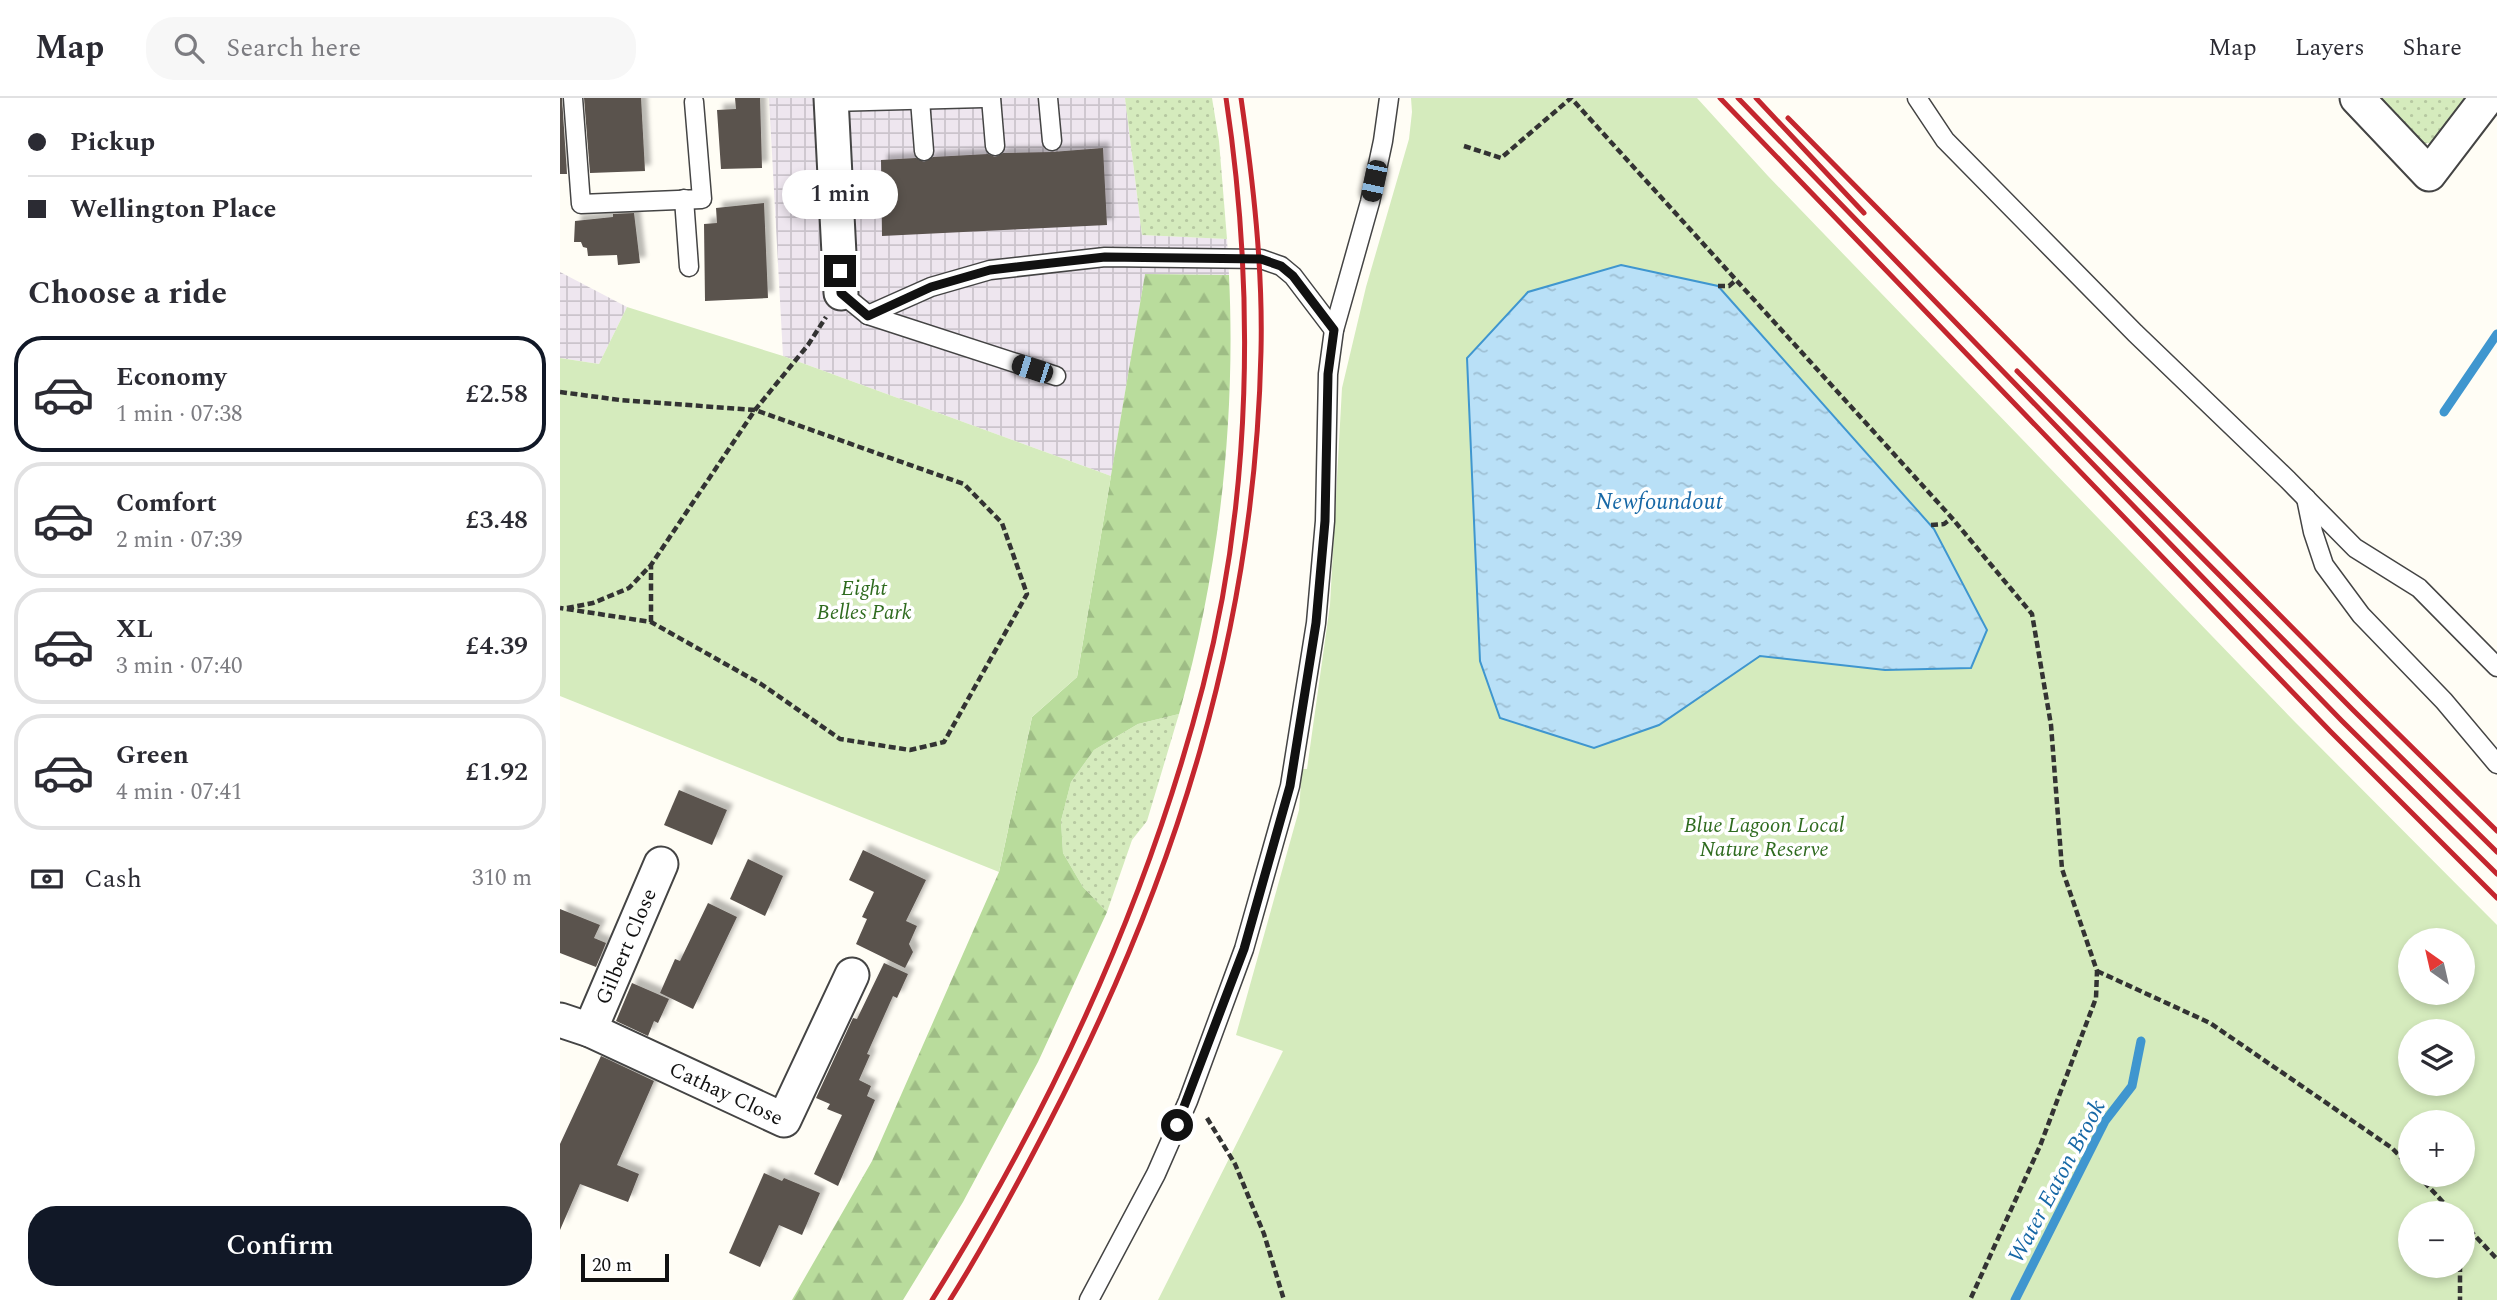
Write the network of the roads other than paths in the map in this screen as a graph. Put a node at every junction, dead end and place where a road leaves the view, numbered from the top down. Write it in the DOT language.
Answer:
graph roads {
  1 [pos="573,98"];
  2 [pos="951,98"];
  3 [pos="983,98"];
  4 [pos="991,98"];
  5 [pos="1048,98"];
  6 [pos="1389,98"];
  7 [pos="1917,98"];
  8 [pos="2357,98"];
  9 [pos="2487,98"];
  10 [pos="831,100"];
  11 [pos="920,100"];
  12 [pos="694,102"];
  13 [pos="1052,141"];
  14 [pos="995,146"];
  15 [pos="924,151"];
  16 [pos="684,200"];
  17 [pos="689,267"];
  18 [pos="841,293"];
  19 [pos="868,316"];
  20 [pos="1334,330"];
  21 [pos="1056,376"];
  22 [pos="2306,498"];
  23 [pos="2497,667"];
  24 [pos="2497,764"];
  25 [pos="661,864"];
  26 [pos="852,975"];
  27 [pos="575,1025"];
  28 [pos="1089,1300"];
  1 -- 16 [label="lane"];
  2 -- 3 [label="lane"];
  2 -- 11 [label="lane"];
  4 -- 14 [label="lane"];
  5 -- 13 [label="lane"];
  6 -- 20 [label="lane"];
  7 -- 22 [label="lane"];
  8 -- 9 [label="street"];
  10 -- 11 [label="lane"];
  10 -- 18 [label="street"];
  11 -- 15 [label="lane"];
  12 -- 16 [label="lane"];
  16 -- 17 [label="lane"];
  18 -- 19 [label="lane"];
  19 -- 20 [label="lane"];
  19 -- 21 [label="lane"];
  20 -- 28 [label="lane"];
  22 -- 23 [label="lane"];
  22 -- 24 [label="lane"];
  25 -- 27 [label="street, Gilbert Close"];
  26 -- 27 [label="street, Cathay Close"];
}
